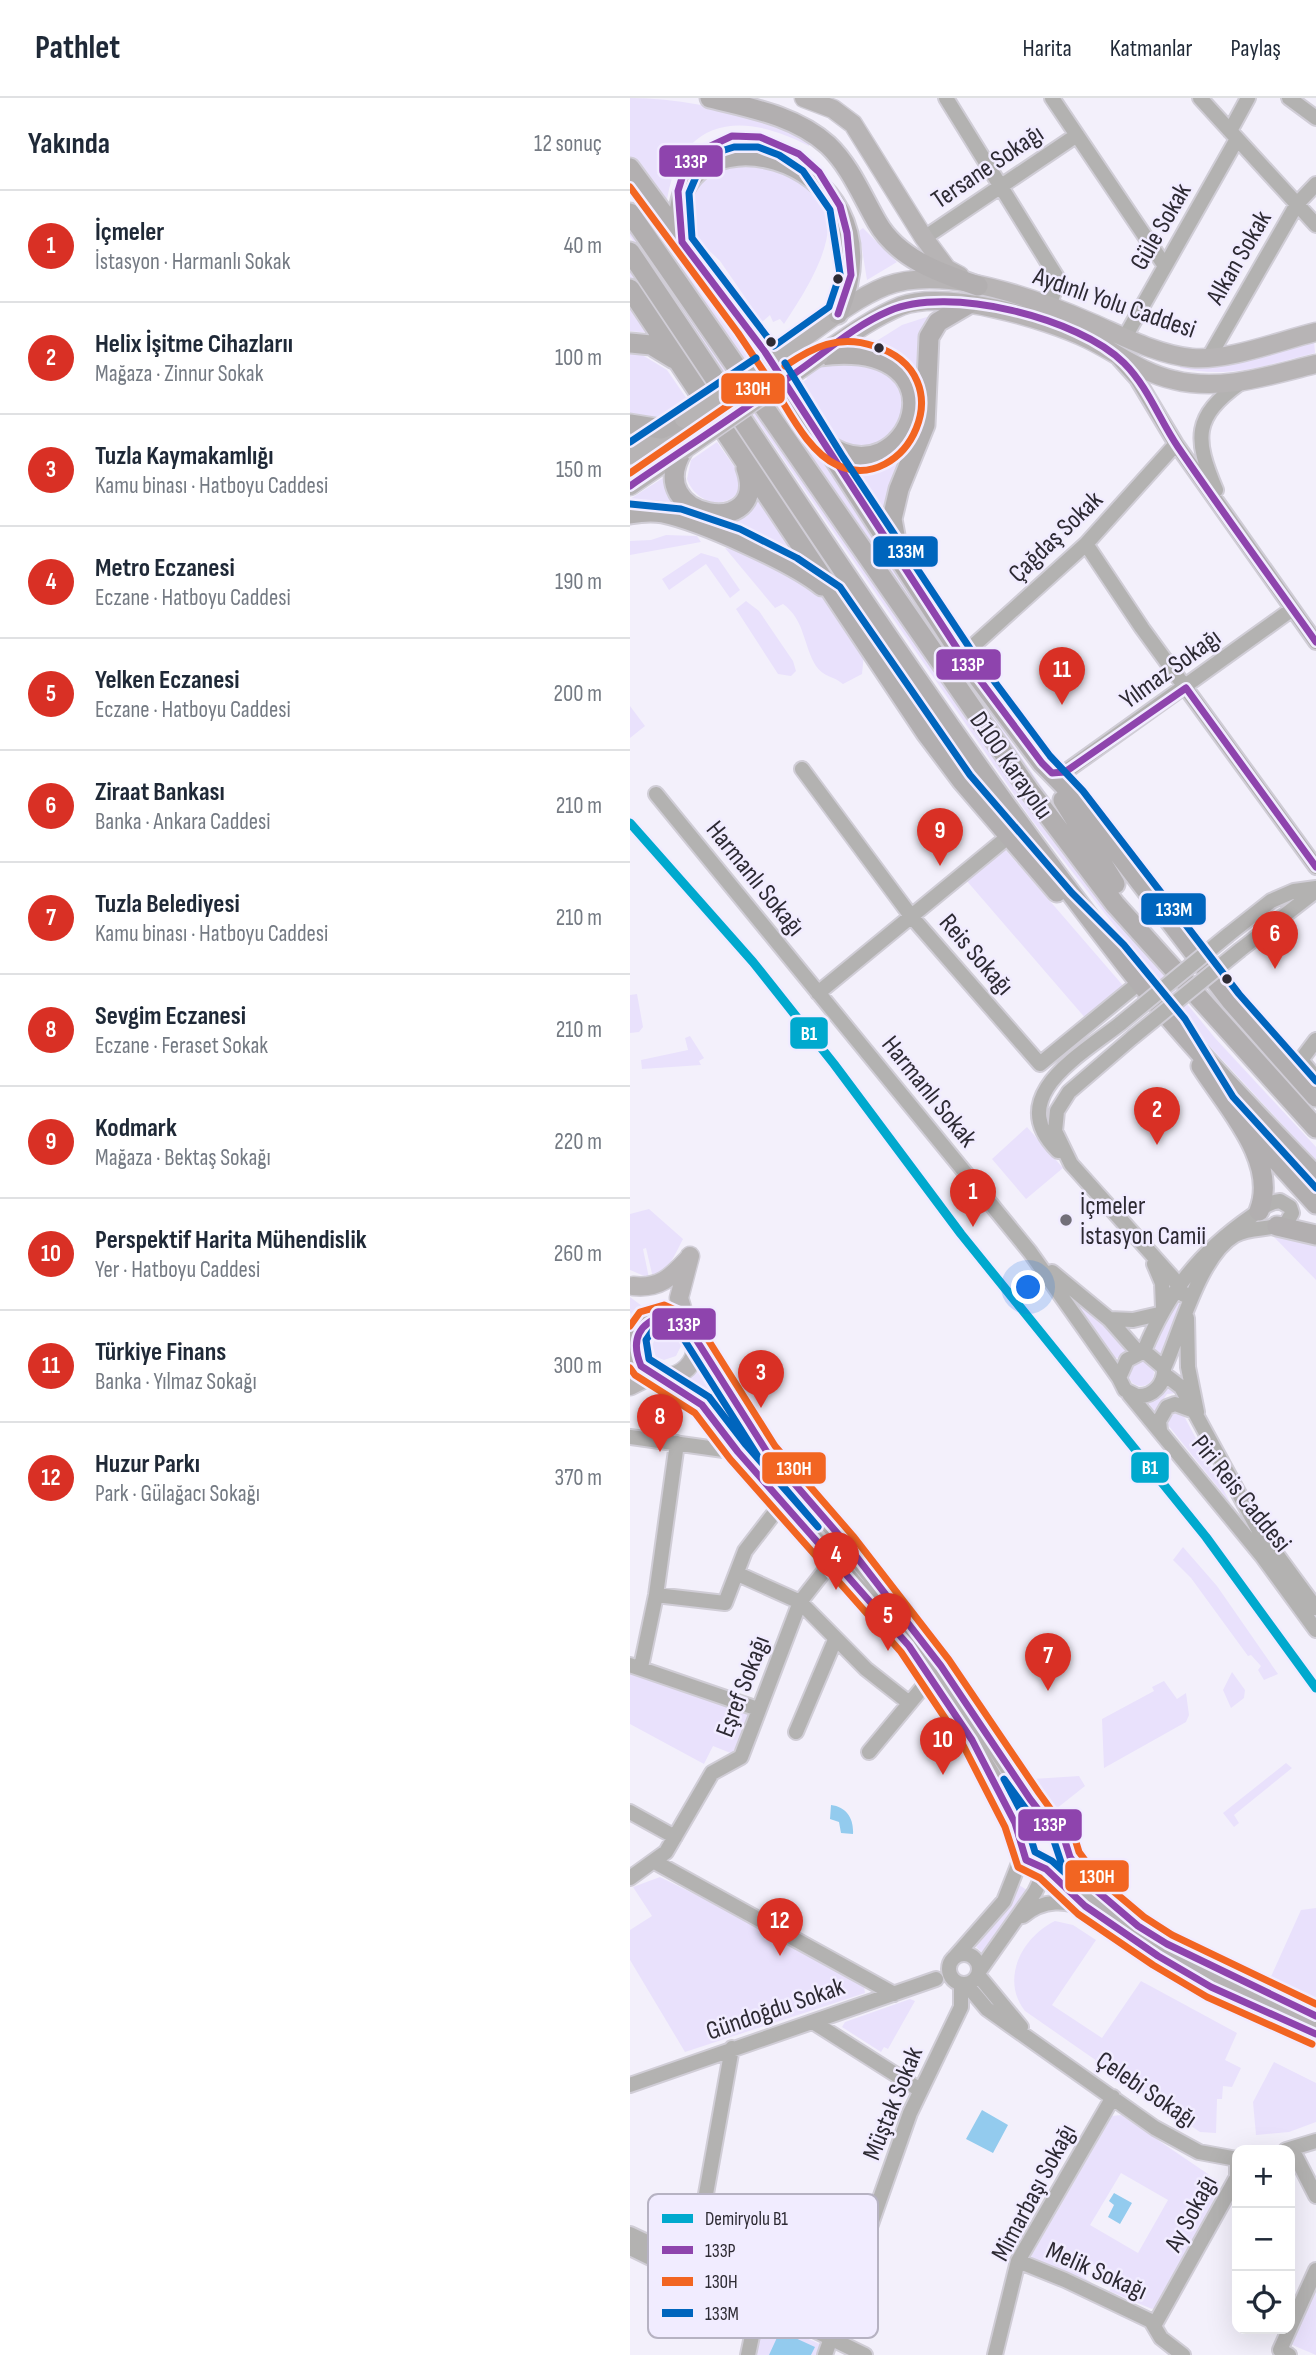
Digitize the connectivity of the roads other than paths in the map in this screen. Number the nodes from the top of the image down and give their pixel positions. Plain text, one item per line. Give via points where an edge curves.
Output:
1 (710, 98) edge
2 (804, 98) edge
3 (946, 98) edge
4 (1052, 98) edge
5 (1200, 98) edge
6 (1248, 98) edge
7 (1289, 98) edge
8 (837, 104) edge
9 (1316, 118) edge
10 (1077, 135) junction
11 (1234, 135) junction
12 (630, 168) edge
13 (1316, 184) edge
14 (1001, 187) junction
15 (1297, 204) junction
16 (630, 213) edge
17 (1316, 225) edge
18 (924, 238) junction
19 (682, 242) junction
20 (630, 251) edge
21 (1165, 266) junction
22 (978, 286) junction
23 (630, 289) edge
24 (1049, 304) junction
25 (967, 305) junction
26 (838, 314) junction
27 (1316, 332) edge
28 (1125, 337) junction
29 (630, 343) edge
30 (1112, 352) junction
31 (819, 356) junction
32 (1208, 359) junction
33 (677, 361) junction
34 (1316, 364) edge
35 (1241, 383) junction
36 (684, 419) junction
37 (630, 424) edge
38 (818, 438) junction
39 (1176, 444) junction
40 (682, 450) junction
41 (630, 455) edge
42 (740, 457) junction
43 (630, 486) edge
44 (1224, 511) junction
45 (630, 514) edge
46 (1086, 544) junction
47 (900, 560) junction
48 (833, 595) junction
49 (1291, 610) junction
50 (1316, 642) edge
51 (961, 656) junction
52 (1186, 688) junction
53 (1042, 763) junction
54 (802, 769) dead end
55 (656, 794) dead end
56 (1009, 836) junction
57 (1316, 870) edge
58 (1316, 889) edge
59 (1294, 891) junction
60 (911, 916) junction
61 (1116, 953) junction
62 (1183, 979) junction
63 (1140, 982) junction
64 (818, 993) junction
65 (1177, 1026) junction
66 (1316, 1040) edge
67 (1316, 1077) edge
68 (1316, 1097) edge
69 (1225, 1103) junction
70 (1316, 1128) edge
71 (1071, 1164) junction
72 (1316, 1176) edge
73 (1316, 1204) edge
74 (1259, 1210) junction
75 (1277, 1226) junction
76 (1316, 1235) edge
77 (1030, 1252) junction
78 (1148, 1254) junction
79 (1197, 1262) junction
80 (631, 1284) edge
81 (1180, 1287) junction
82 (1161, 1311) junction
83 (1188, 1312) junction
84 (1109, 1320) junction
85 (684, 1324) junction
86 (632, 1347) edge
87 (1141, 1351) junction
88 (1164, 1371) junction
89 (657, 1375) junction
90 (1122, 1384) junction
91 (630, 1385) edge
92 (1196, 1412) junction
93 (1160, 1430) junction
94 (630, 1437) edge
95 (677, 1443) junction
96 (738, 1452) junction
97 (782, 1503) junction
98 (833, 1560) junction
99 (738, 1574) junction
100 (656, 1595) junction
101 (800, 1602) junction
102 (1316, 1608) edge
103 (1316, 1630) edge
104 (835, 1640) junction
105 (635, 1666) edge
106 (932, 1676) junction
107 (908, 1702) junction
108 (758, 1709) junction
109 (796, 1732) dead end
110 (869, 1752) dead end
111 (630, 1812) edge
112 (1050, 1825) junction
113 (675, 1837) junction
114 (1066, 1847) junction
115 (1022, 1848) junction
116 (655, 1862) junction
117 (1046, 1869) junction
118 (630, 1878) edge
119 (1098, 1916) junction
120 (1013, 1927) junction
121 (953, 1960) junction
122 (936, 1979) junction
123 (968, 1979) junction
124 (894, 1994) junction
125 (1316, 2016) edge
126 (813, 2022) junction
127 (1316, 2034) edge
128 (732, 2048) junction
129 (630, 2085) edge
130 (920, 2090) junction
131 (1112, 2097) junction
132 (1316, 2141) edge
133 (1295, 2148) edge
134 (1232, 2158) edge
135 (1295, 2162) edge
136 (1232, 2186) edge
137 (706, 2194) edge
138 (1316, 2196) edge
139 (878, 2209) edge
140 (630, 2234) edge
141 (648, 2245) edge
142 (630, 2248) edge
143 (648, 2255) edge
144 (1018, 2261) junction
145 (1316, 2270) edge
146 (1156, 2324) junction
147 (753, 2338) edge
148 (832, 2339) joint
149 (748, 2355) edge
150 (825, 2355) edge
151 (865, 2355) edge
152 (995, 2355) edge
153 (1183, 2355) edge
154 (1289, 2355) edge

1 - 22 highway via 769,113 808,130 840,158 877,224 894,243 913,259
2 - 8 main road
3 - 14 street
4 - 10 street
5 - 11 street
6 - 11 street, Güle Sokak
7 - 9 street
8 - 18 main road
10 - 14 street, Tersane Sokağı
10 - 21 street
11 - 15 street
11 - 21 street, Güle Sokak
12 - 19 highway
13 - 15 street, Alkan Sokak
14 - 18 street, Tersane Sokağı
14 - 24 street via 1058,279
15 - 17 street
15 - 32 street, Alkan Sokak
16 - 62 highway, D100 Karayolu via 1029,790 1115,904
18 - 22 main road via 947,269
19 - 26 highway via 677,201 692,158 710,144 732,136 760,137 784,145 811,163 840,206 851,275
19 - 38 highway via 753,335
20 - 61 highway, D100 Karayolu via 874,614
21 - 28 street, Güle Sokak
22 - 24 main road, Aydınlı Yolu Caddesi
22 - 26 main road via 933,279 910,281 887,286
23 - 33 highway
24 - 28 main road, Aydınlı Yolu Caddesi
25 - 30 main road via 1044,321
25 - 31 main road via 937,301 904,305
25 - 47 highway via 938,322 929,337 925,425 892,519
26 - 36 main road, bridge
27 - 32 main road, Aydınlı Yolu Caddesi
28 - 32 main road, Aydınlı Yolu Caddesi via 1168,353
29 - 33 highway via 651,345
30 - 35 main road via 1145,371 1176,381
30 - 39 street via 1137,379
31 - 38 highway via 844,353 884,359 909,383 912,397 901,438 875,455 841,455
31 - 40 main road, bridge
33 - 42 highway
34 - 35 main road
35 - 44 street via 1208,411 1202,431 1205,465
36 - 37 highway via 661,429
36 - 41 main road
38 - 47 highway
39 - 44 street
39 - 46 street, Çağdaş Sokak
40 - 42 highway via 674,463 675,483 685,500 707,514 730,513 746,499 748,476
40 - 43 main road
42 - 48 highway
44 - 49 street
45 - 48 highway via 663,513 712,531 804,573
46 - 51 street, Çağdaş Sokak
46 - 52 street
47 - 51 highway
48 - 56 highway via 942,755
49 - 50 street
49 - 52 street, Yılmaz Sokağı
51 - 53 highway
52 - 53 street, Yılmaz Sokağı via 1065,772 1052,774
52 - 57 street
53 - 62 highway via 1109,876
53 - 68 highway via 1075,797 1231,1001
54 - 60 street, Reis Sokağı
55 - 64 street, Harmanlı Sokağı
56 - 60 street
56 - 61 highway
57 - 59 street
58 - 59 street
58 - 71 street, bridge via 1133,1037 1061,1102 1055,1131
59 - 71 street, bridge via 1271,901 1228,935 1069,1065 1041,1095 1042,1132
60 - 63 street, Reis Sokağı via 1040,1064
60 - 64 street
61 - 63 highway, D100 Karayolu
62 - 70 highway, D100 Karayolu
63 - 65 highway, D100 Karayolu
64 - 77 street, Harmanlı Sokak
65 - 69 highway
65 - 72 highway, D100 Karayolu
66 - 67 street via 1301,1060
69 - 73 highway
69 - 74 highway via 1261,1166 1265,1192
71 - 78 street
74 - 75 street via 1274,1201 1290,1207 1290,1219
74 - 79 street via 1219,1238
75 - 76 highway
75 - 83 street via 1243,1232 1224,1244
77 - 84 street, Harmanlı Sokak
77 - 90 street, Harmanlı Sokak
78 - 79 street via 1176,1267
78 - 81 street
78 - 82 street via 1161,1275
79 - 81 street
80 - 85 main road
80 - 85 main road via 650,1287 665,1282 690,1256 679,1298
81 - 82 street
81 - 83 street
82 - 84 street via 1133,1320
82 - 87 street
83 - 88 street
83 - 92 street via 1188,1367
84 - 87 street, Harmanlı Sokak
85 - 86 main road via 655,1317 646,1321
85 - 89 main road via 695,1350 687,1368
85 - 112 main road via 779,1467 845,1542 941,1666
86 - 89 main road via 641,1366
87 - 88 street
87 - 90 street via 1122,1365
88 - 90 street via 1150,1394 1137,1396
88 - 92 street via 1181,1387
89 - 91 main road
89 - 96 main road via 702,1405
90 - 93 street, Piri Reis Caddesi
92 - 93 street via 1175,1404 1167,1407 1159,1421
92 - 102 street, Piri Reis Caddesi via 1258,1529
93 - 103 street, Piri Reis Caddesi
94 - 95 street
95 - 96 street
95 - 100 street
96 - 97 main road
97 - 98 main road
97 - 99 street via 745,1551
98 - 101 street, Eşref Sokağı
98 - 106 main road
99 - 100 street via 725,1603
99 - 101 street
100 - 105 street
101 - 104 street
101 - 108 street, Eşref Sokağı
104 - 107 street
104 - 109 street
105 - 108 street
106 - 107 street
106 - 115 main road via 977,1749
107 - 110 street
108 - 113 street, Eşref Sokağı via 741,1757 712,1773
111 - 113 street
112 - 114 main road via 1063,1835
112 - 115 main road via 1035,1826
113 - 116 street, Eşref Sokağı
114 - 117 main road via 1058,1864
114 - 125 main road via 1091,1886 1138,1926 1209,1968
115 - 117 main road via 1032,1865
115 - 121 street via 1004,1901
116 - 118 street, Eşref Sokağı
116 - 124 street
117 - 119 main road
117 - 120 street
119 - 120 street via 1079,1906 1054,1902 1026,1912
119 - 127 main road via 1211,1987
120 - 123 street
121 - 122 street
121 - 123 street via 949,1972
121 - 123 street via 969,1955 977,1960
122 - 123 street
122 - 124 street, Gündoğdu Sokak
123 - 130 street, Müştak Sokak via 961,2007
123 - 131 street, Çelebi Sokağı via 1036,2043
124 - 126 street, Gündoğdu Sokak
126 - 128 street, Gündoğdu Sokak
126 - 130 street
128 - 129 street, Gündoğdu Sokak
128 - 137 street
130 - 139 street, Müştak Sokak
131 - 134 street, Çelebi Sokağı via 1199,2152
131 - 144 street, Mimarbaşı Sokağı
132 - 133 street
135 - 138 street
136 - 146 street, Ay Sokağı
140 - 141 street
142 - 143 street
144 - 146 street, Melik Sokağı
144 - 152 street, Mimarbaşı Sokağı
145 - 154 street via 1280,2350
146 - 153 street, Melik Sokağı via 1161,2338
147 - 149 street
148 - 150 street, Müştak Sokak
148 - 151 street

